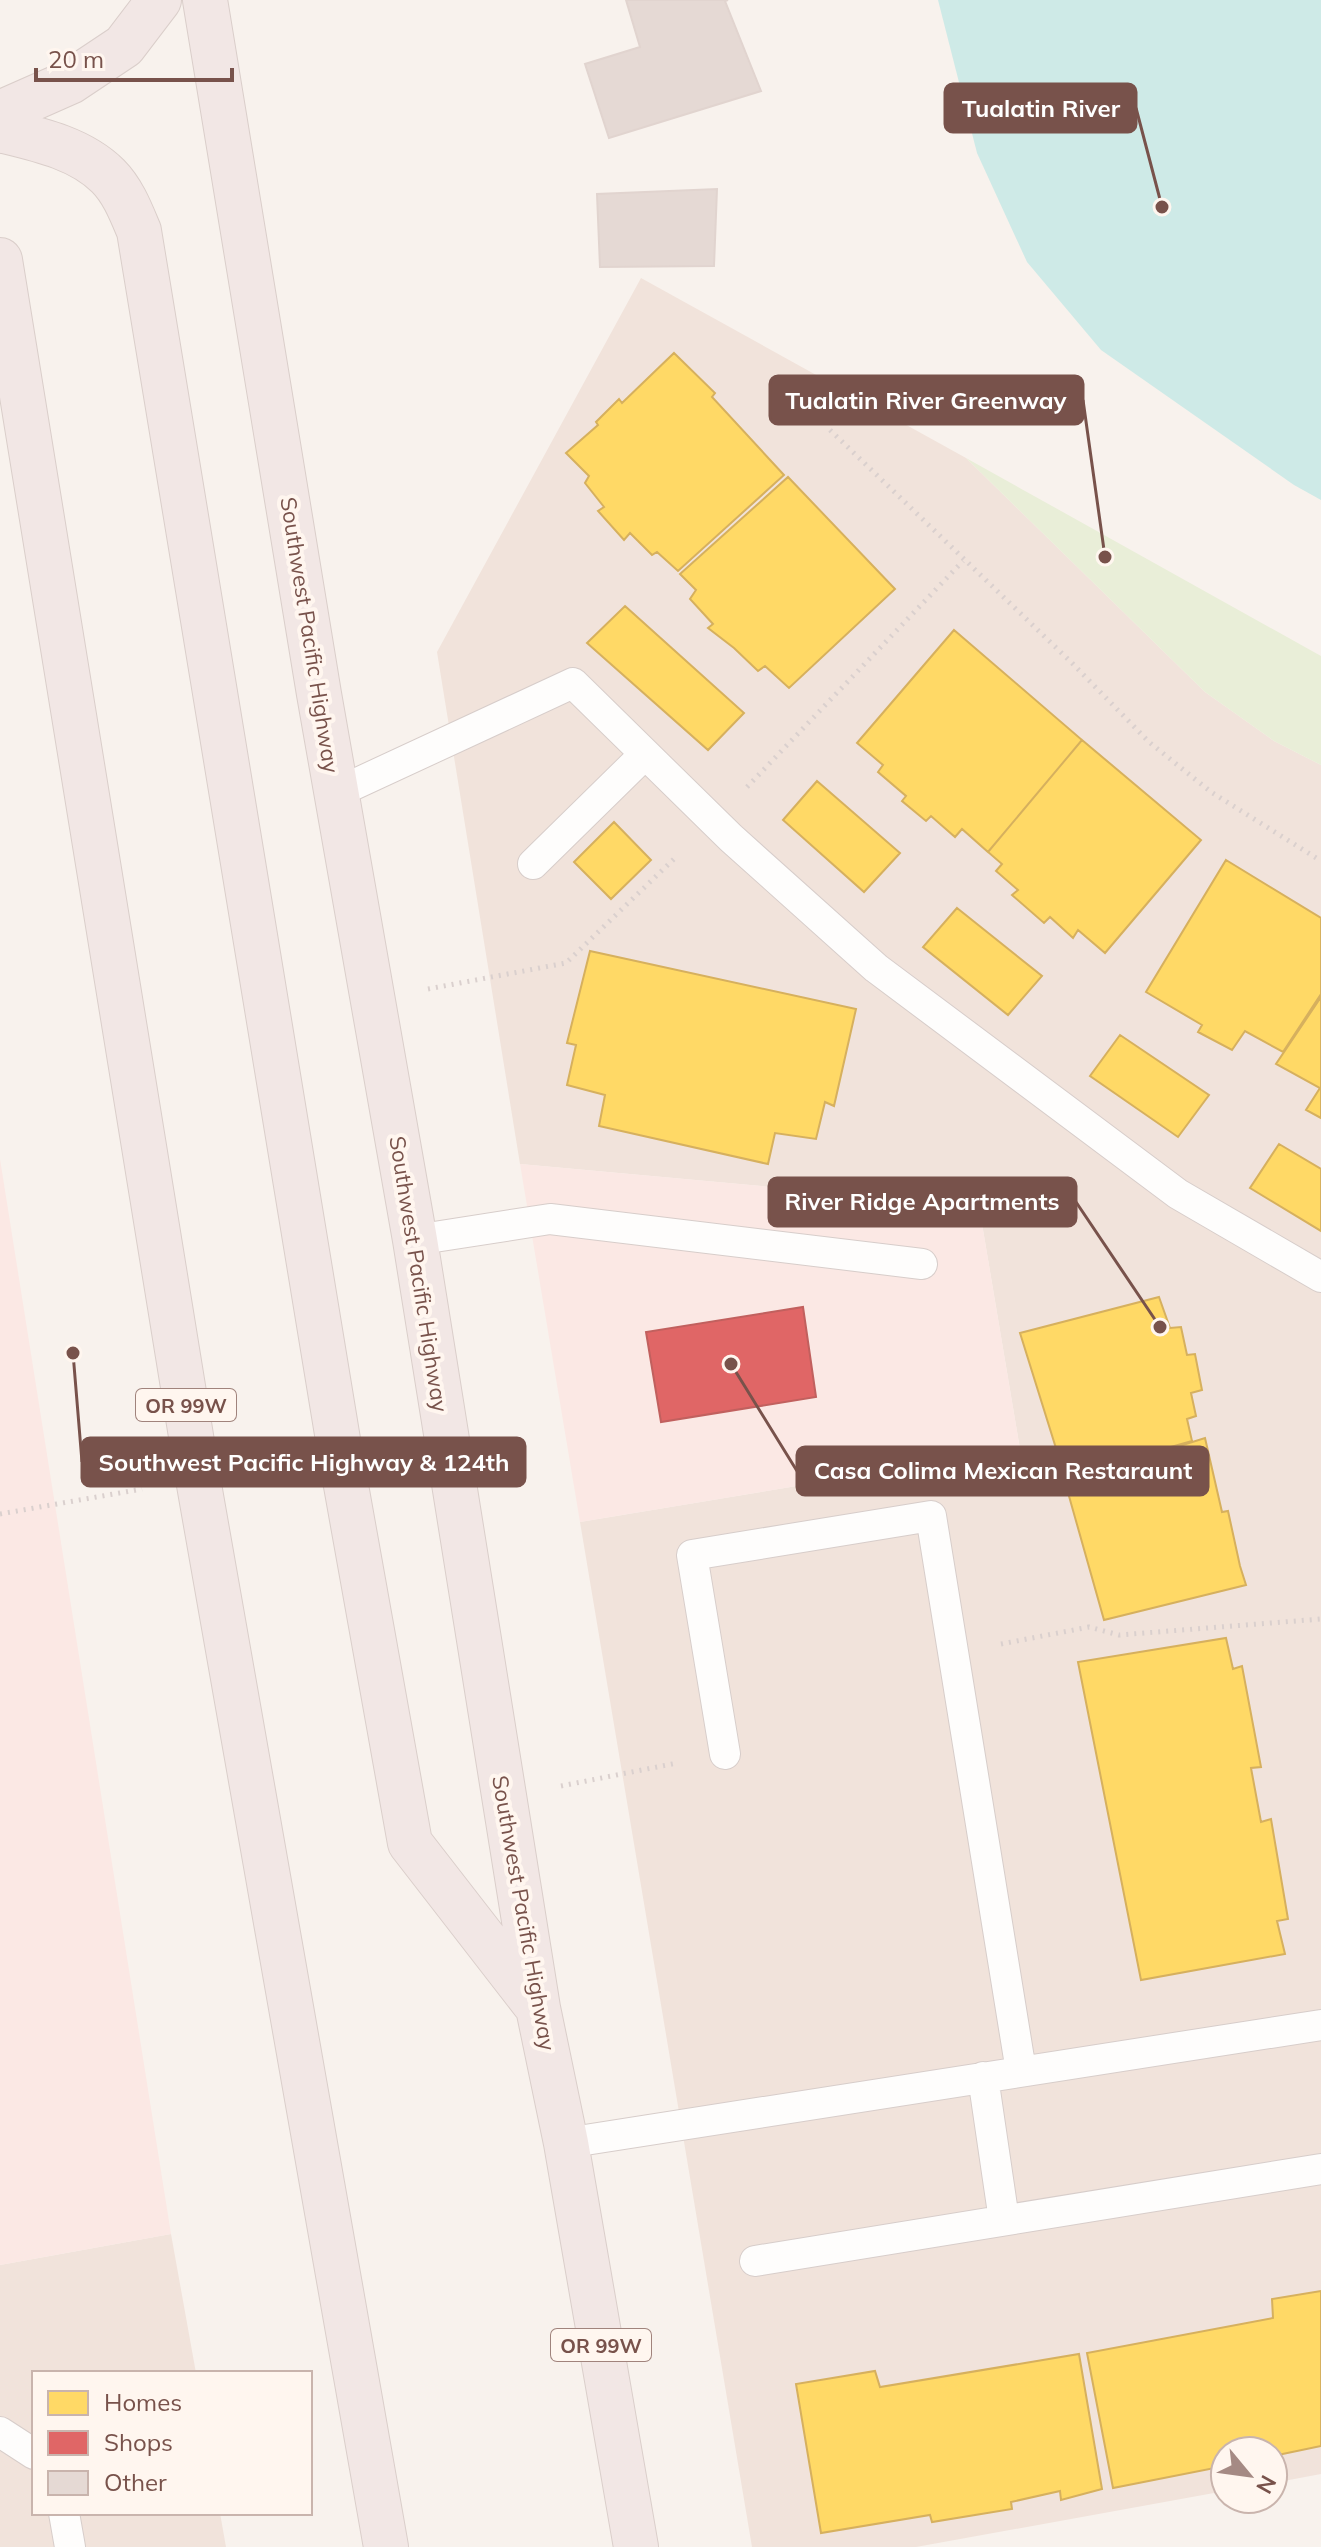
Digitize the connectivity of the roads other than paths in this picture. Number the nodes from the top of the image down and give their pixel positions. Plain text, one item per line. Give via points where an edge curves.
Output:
1 (159, 0) edge
2 (205, 0) edge
3 (0, 113) edge
4 (0, 130) edge
5 (0, 260) edge
6 (12, 401) edge
7 (644, 755) junction
8 (336, 793) junction
9 (533, 864) dead end
10 (415, 1240) junction
11 (922, 1264) dead end
12 (1321, 1277) edge
13 (725, 1754) road end
14 (538, 2008) junction
15 (1321, 2025) edge
16 (1021, 2071) junction
17 (983, 2077) junction
18 (566, 2143) junction
19 (1321, 2169) edge
20 (1004, 2220) junction
21 (755, 2261) dead end
22 (0, 2432) edge
23 (32, 2453) edge
24 (64, 2515) edge
25 (70, 2547) edge
26 (386, 2547) edge
27 (636, 2547) edge

1 - 3 highway via 124,46 70,82
2 - 8 highway, Southwest Pacific Highway / OR 99W
4 - 14 highway via 76,154 108,176 139,231 340,1452 410,1843
5 - 6 highway, OR 99W
6 - 26 highway, OR 99W
7 - 8 lane via 573,683
7 - 9 lane
7 - 12 lane via 876,968 1178,1194
8 - 10 highway, Southwest Pacific Highway / OR 99W
10 - 11 lane via 550,1219
10 - 14 highway, Southwest Pacific Highway / OR 99W
13 - 16 lane via 692,1555 931,1516
14 - 18 highway, Southwest Pacific Highway / OR 99W
15 - 16 lane
16 - 17 lane
17 - 18 lane
17 - 20 lane
18 - 27 highway, Southwest Pacific Highway / OR 99W
19 - 20 lane
20 - 21 lane
22 - 23 lane
24 - 25 lane

